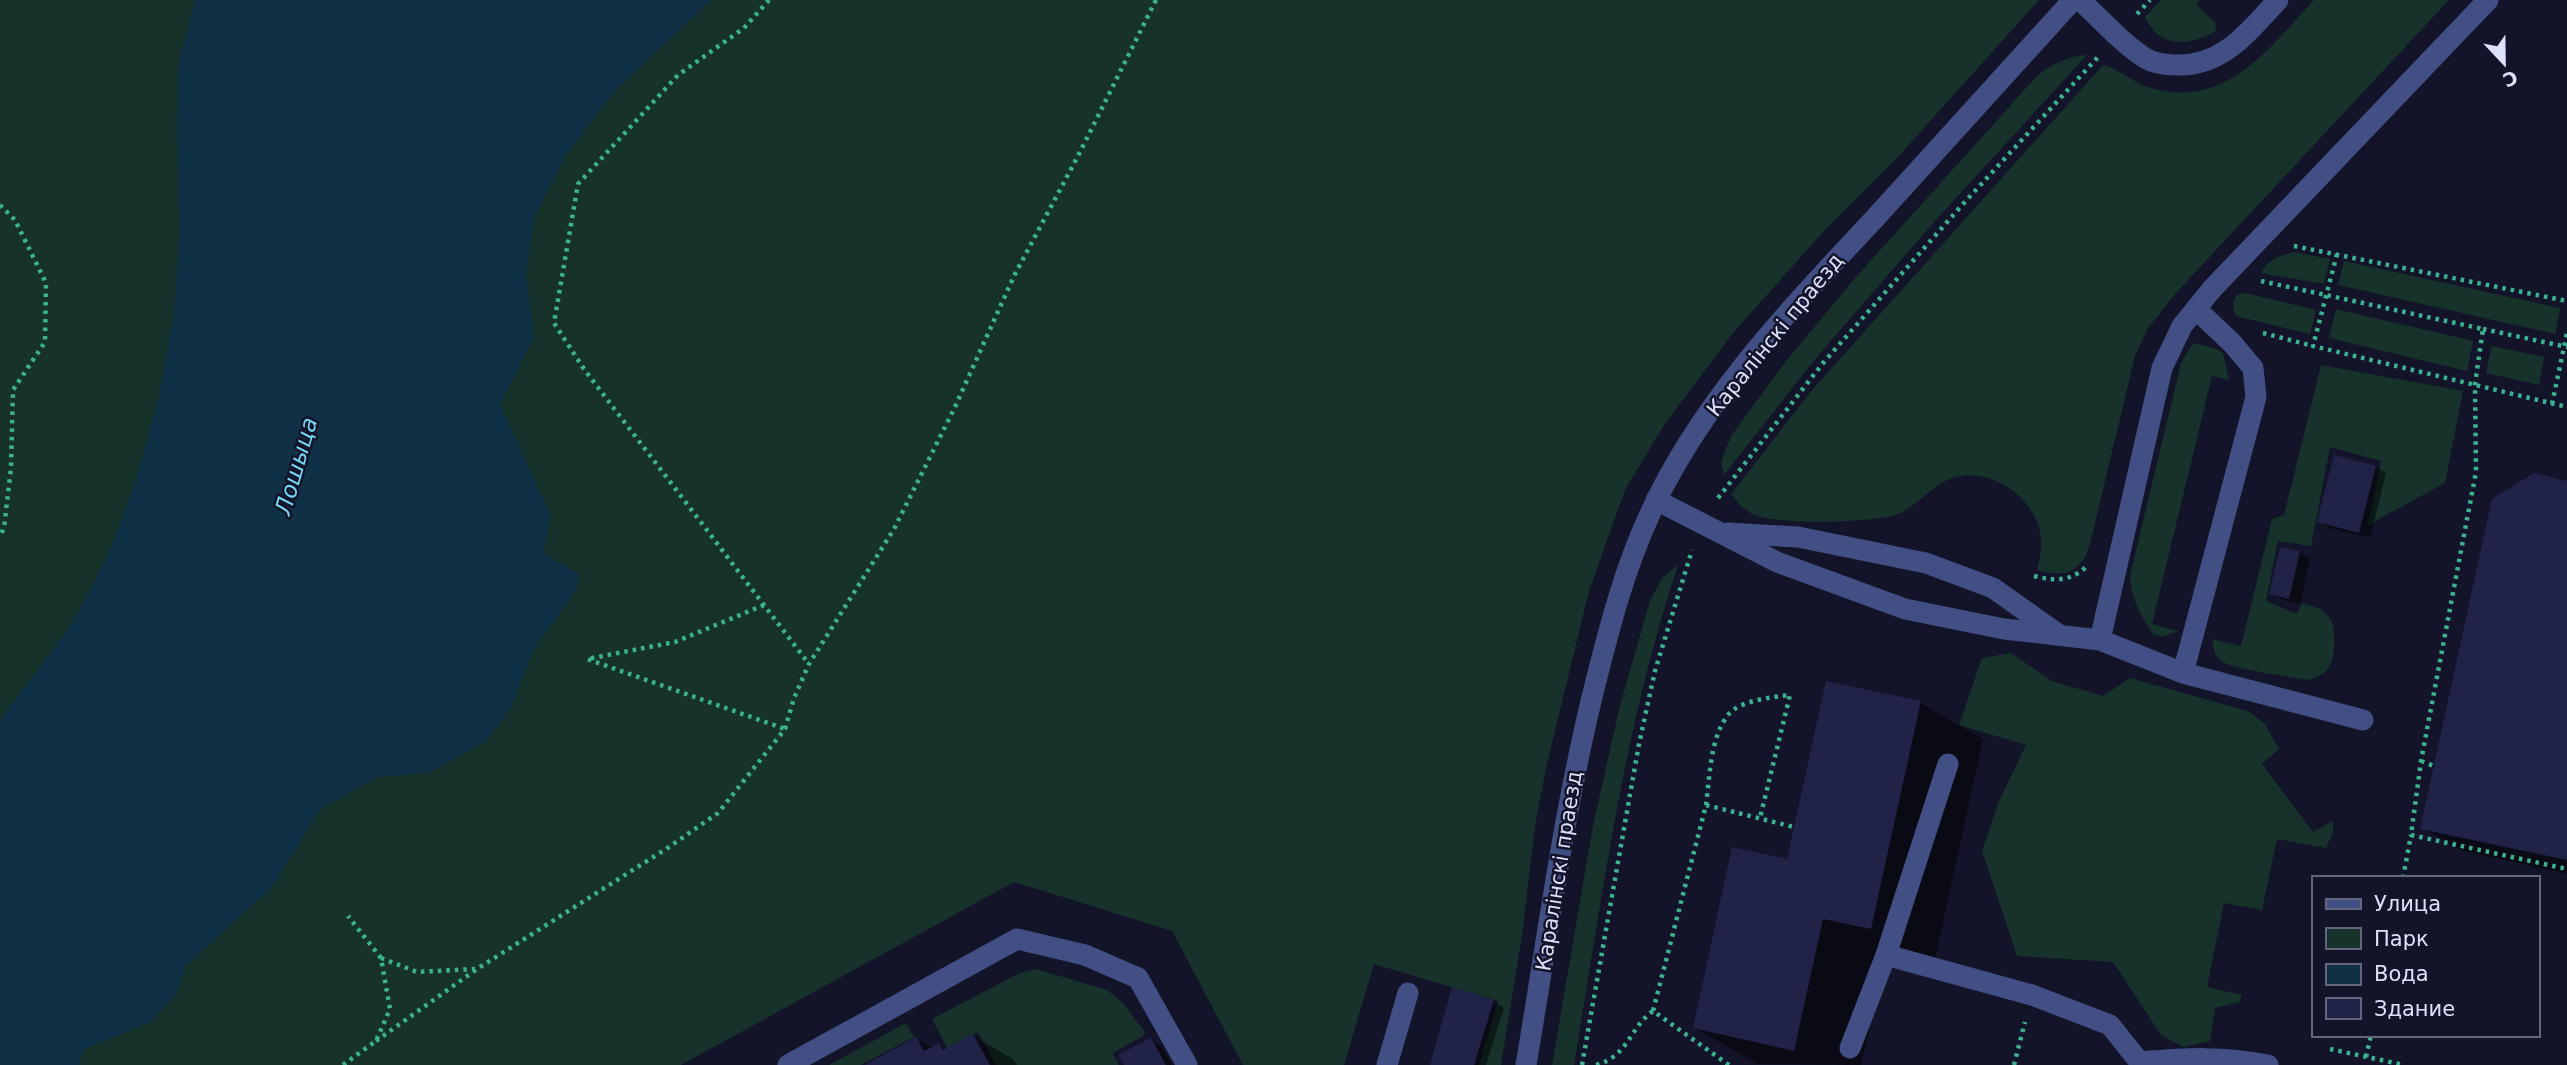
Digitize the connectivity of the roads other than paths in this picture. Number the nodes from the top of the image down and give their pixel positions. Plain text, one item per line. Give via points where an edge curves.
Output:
1 (2073, 0) edge
2 (2080, 0) edge
3 (2278, 0) edge
4 (2488, 0) edge
5 (2196, 309) junction
6 (1656, 500) junction
7 (1710, 528) junction
8 (2059, 635) junction
9 (2100, 640) junction
10 (2183, 673) junction
11 (2363, 720) dead end
12 (1948, 764) dead end
13 (1886, 955) junction
14 (1408, 993) dead end
15 (1850, 1048) dead end
16 (2141, 1063) edge
17 (788, 1065) edge
18 (1187, 1065) edge
19 (1387, 1065) edge
20 (1526, 1065) edge
21 (2268, 1065) edge

1 - 6 street, Каралінскі праезд via 1772,332 1708,416
2 - 3 street via 2150,61 2174,65 2196,64 2227,51
4 - 5 street
5 - 9 street via 2178,333 2162,368
5 - 10 street via 2253,368 2256,397
6 - 7 street
6 - 20 street, Каралінскі праезд via 1619,596 1581,741
7 - 8 street via 1777,562 1905,609
7 - 8 street via 1798,537 1926,562 1993,588
8 - 9 street
9 - 10 street
10 - 11 street
12 - 13 street
13 - 15 street
13 - 16 street via 2032,995 2110,1025
14 - 19 street
16 - 21 street via 2195,1057
17 - 18 street via 1017,939 1085,956 1138,978

